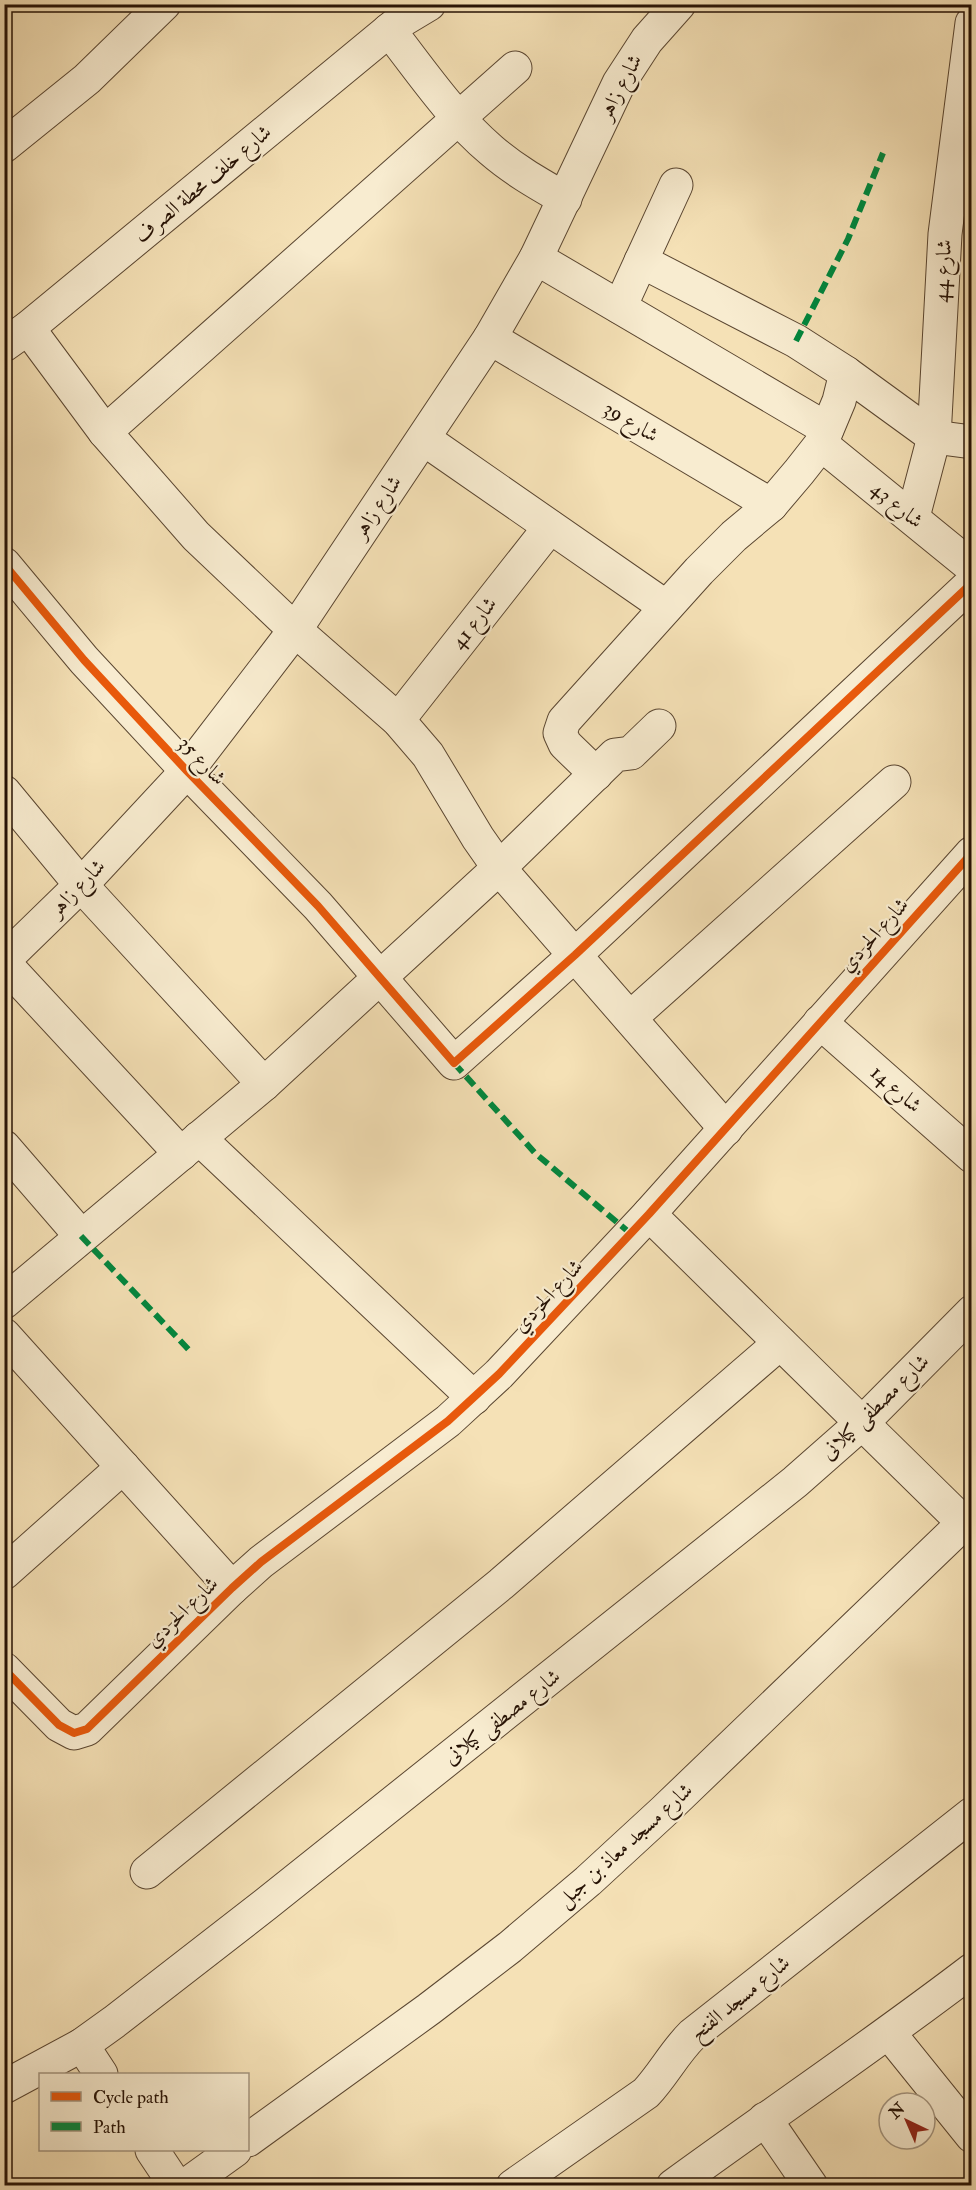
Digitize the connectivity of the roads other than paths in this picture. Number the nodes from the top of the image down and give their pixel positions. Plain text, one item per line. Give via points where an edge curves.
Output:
1 (164, 4) edge
2 (429, 4) edge
3 (679, 4) edge
4 (399, 19) edge
5 (972, 23) edge
6 (515, 68) dead end
7 (459, 118) junction
8 (4, 146) edge
9 (676, 185) dead end
10 (565, 199) junction
11 (536, 258) junction
12 (641, 261) junction
13 (620, 307) junction
14 (16, 336) edge
15 (490, 339) junction
16 (846, 373) junction
17 (105, 432) junction
18 (824, 436) junction
19 (934, 437) junction
20 (424, 439) junction
21 (972, 442) edge
22 (771, 505) junction
23 (913, 517) junction
24 (550, 527) junction
25 (4, 564) edge
26 (972, 567) edge
27 (972, 583) edge
28 (666, 607) junction
29 (295, 630) junction
30 (398, 720) junction
31 (658, 726) dead end
32 (186, 771) junction
33 (596, 774) junction
34 (894, 782) dead end
35 (4, 792) edge
36 (972, 853) edge
37 (499, 868) junction
38 (81, 885) junction
39 (575, 955) junction
40 (4, 962) edge
41 (380, 978) junction
42 (630, 1018) junction
43 (820, 1022) junction
44 (264, 1084) junction
45 (726, 1128) junction
46 (190, 1146) junction
47 (4, 1147) edge
48 (972, 1156) edge
49 (649, 1215) junction
50 (81, 1236) junction
51 (4, 1302) edge
52 (972, 1312) edge
53 (4, 1335) edge
54 (780, 1343) junction
55 (474, 1398) junction
56 (862, 1423) junction
57 (123, 1467) junction
58 (969, 1523) edge
59 (4, 1573) edge
60 (232, 1588) junction
61 (4, 1669) edge
62 (972, 1814) edge
63 (147, 1872) dead end
64 (972, 1970) edge
65 (889, 2033) junction
66 (82, 2045) junction
67 (100, 2073) edge
68 (4, 2087) edge
69 (765, 2119) junction
70 (972, 2136) edge
71 (249, 2139) edge
72 (153, 2151) edge
73 (234, 2151) edge
74 (176, 2186) edge
75 (185, 2186) edge
76 (513, 2186) edge
77 (674, 2186) edge
78 (811, 2186) edge

1 - 8 street via 87,79
2 - 4 street, شارع خلف محطة الصرف
3 - 10 street, شارع زاهر via 646,40 619,83
4 - 7 street
4 - 14 street, شارع خلف محطة الصرف
5 - 19 street, شارع 44 via 945,234
6 - 7 street
7 - 10 street via 490,150
7 - 17 street
9 - 12 street
10 - 11 street, شارع زاهر
11 - 13 street, شارع 43
11 - 15 street, شارع زاهر
12 - 13 street
12 - 16 street via 796,341
13 - 18 street, شارع 43
14 - 17 street
15 - 20 street, شارع زاهر
15 - 22 street, شارع 39
16 - 18 street
16 - 19 street
17 - 29 street via 196,536
18 - 22 street
18 - 23 street, شارع 43
19 - 21 street
19 - 23 street, شارع 44
20 - 24 street
20 - 29 street, شارع زاهر
22 - 28 street via 734,536
23 - 26 street, شارع 43
24 - 28 street
24 - 30 street, شارع 41
25 - 32 street, شارع 35 via 84,660
27 - 39 street
28 - 33 street via 564,721 560,733 565,744
29 - 30 street
29 - 32 street, شارع زاهر
30 - 37 street via 428,755
31 - 33 street via 631,753 615,755
32 - 38 street, شارع زاهر
32 - 41 street, شارع 35 via 318,906
33 - 37 street
34 - 42 street
35 - 38 street
36 - 43 street, شارع الحردي
37 - 39 street
37 - 41 street
38 - 40 street, شارع زاهر
38 - 44 street
39 - 41 street, شارع 35 via 454,1063
39 - 42 street
40 - 46 street
41 - 44 street
42 - 45 street
43 - 45 street, شارع الحردي
43 - 48 street, شارع 14
44 - 46 street
45 - 49 street, شارع الحردي
46 - 50 street
46 - 55 street
47 - 50 street
49 - 54 street
49 - 55 street, شارع الحردي
50 - 51 street
52 - 56 street, شارع مصطفى كيلانى
53 - 57 street
54 - 56 street
54 - 63 street via 501,1584
55 - 60 street, شارع الحردي via 287,1541
56 - 58 street
56 - 66 street, شارع مصطفى كيلانى via 704,1556
57 - 59 street
57 - 60 street
58 - 71 street, شارع مسجد معاذ بن جبل via 588,1881 447,1995
60 - 61 street, شارع الحردي via 104,1714 87,1729 74,1734 59,1725
62 - 76 street, شارع مسجد الفتح via 692,2035 646,2093
64 - 65 street
65 - 69 street
65 - 70 street
66 - 67 street
66 - 68 street, شارع مصطفى كيلانى
69 - 77 street
69 - 78 street
72 - 74 street
73 - 75 street

